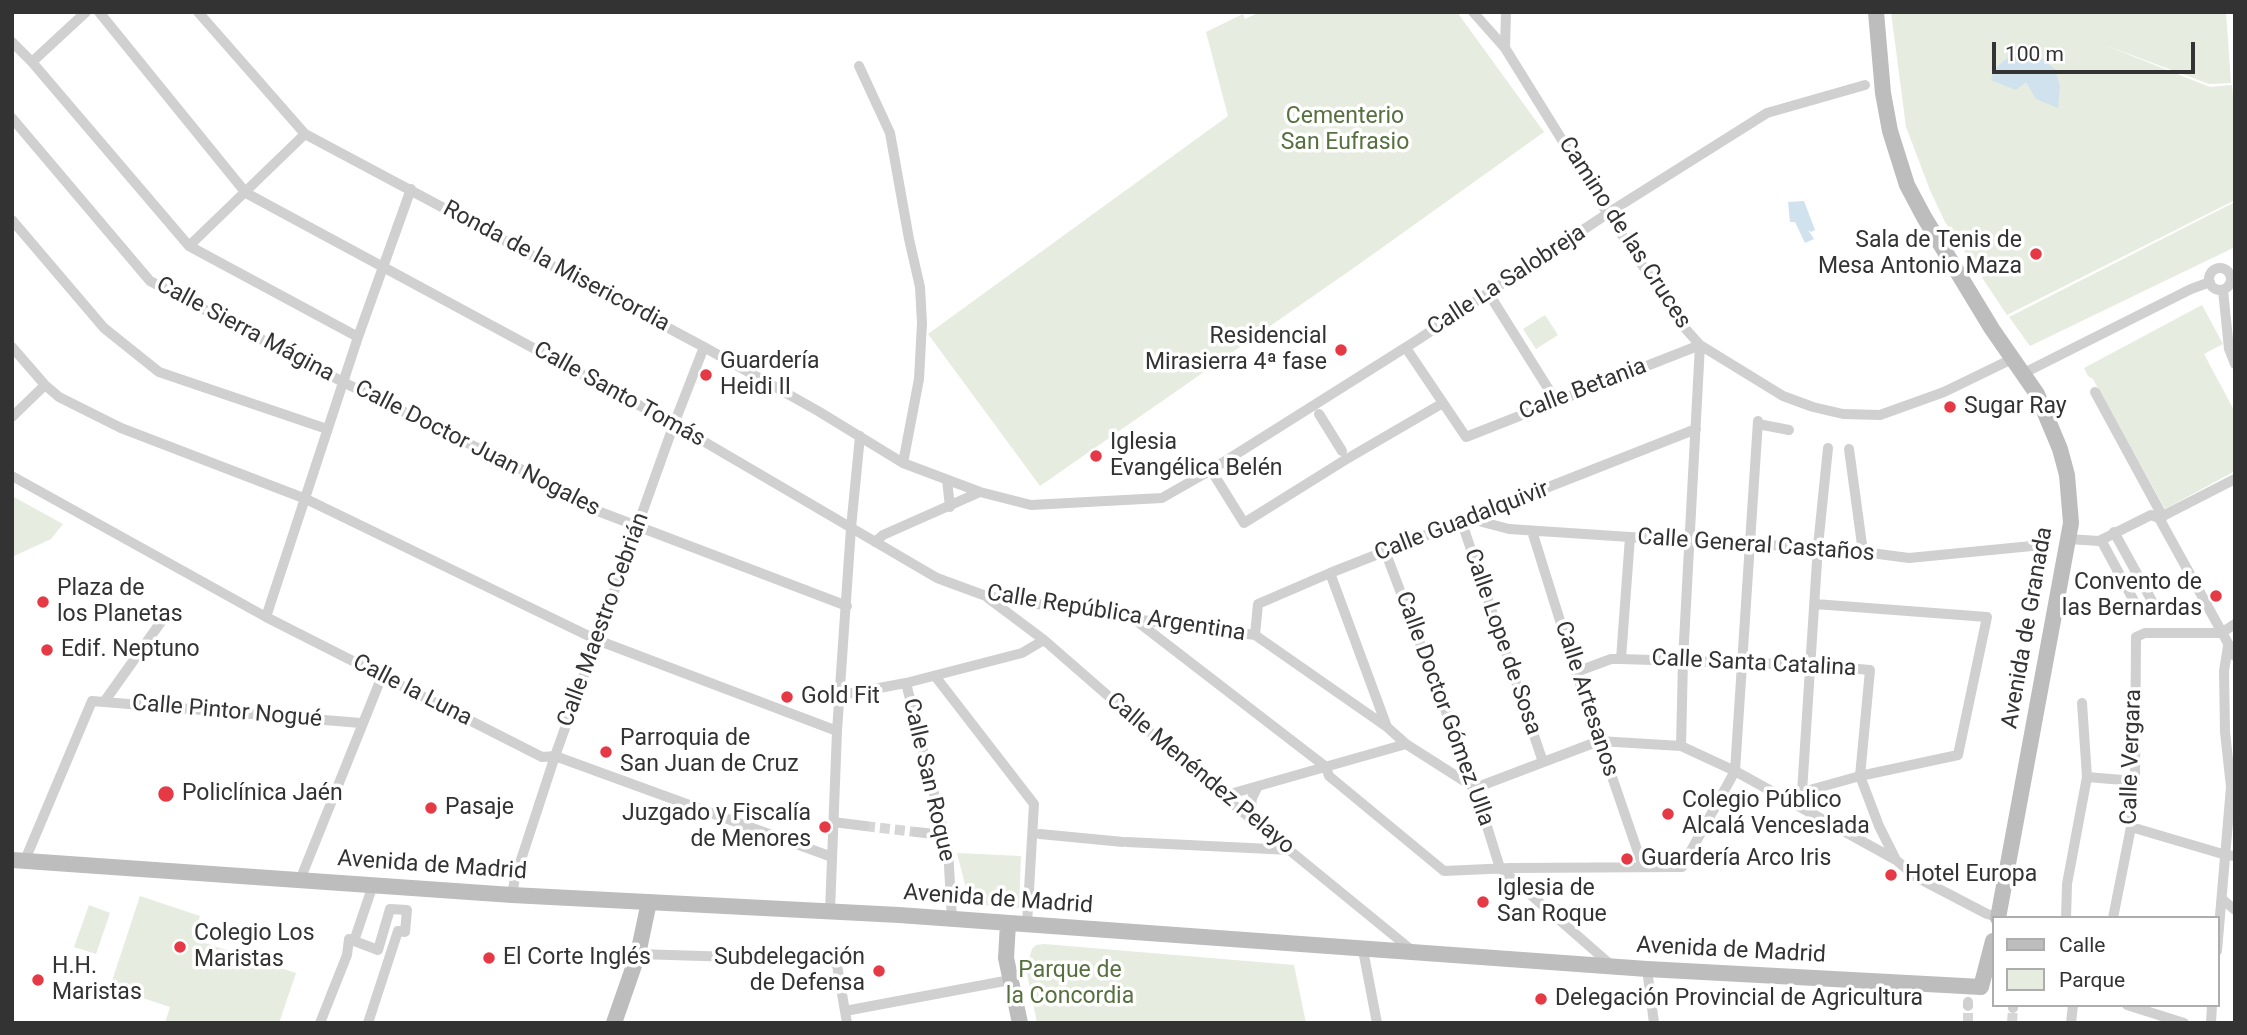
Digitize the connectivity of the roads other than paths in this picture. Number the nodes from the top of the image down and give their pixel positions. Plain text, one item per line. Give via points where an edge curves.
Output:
1 (86, 12) edge
2 (99, 12) edge
3 (198, 12) edge
4 (1473, 12) edge
5 (1506, 12) edge
6 (1876, 12) edge
7 (12, 42) edge
8 (1506, 48) junction
9 (32, 62) junction
10 (859, 66) dead end
11 (1865, 85) dead end
12 (12, 118) edge
13 (305, 134) junction
14 (411, 189) junction
15 (246, 193) junction
16 (1608, 214) junction
17 (12, 220) edge
18 (189, 246) junction
19 (383, 268) junction
20 (2232, 271) edge
21 (2210, 282) junction
22 (2223, 290) junction
23 (1489, 294) junction
24 (358, 337) junction
25 (1700, 345) junction
26 (12, 347) edge
27 (704, 347) junction
28 (1406, 348) junction
29 (2014, 358) junction
30 (2235, 364) edge
31 (2024, 373) junction
32 (343, 382) junction
33 (45, 385) junction
34 (2095, 392) dead end
35 (1556, 401) junction
36 (1443, 403) junction
37 (1319, 414) dead end
38 (12, 417) edge
39 (674, 424) junction
40 (327, 429) junction
41 (1696, 429) junction
42 (1789, 430) dead end
43 (860, 436) junction
44 (1828, 448) dead end
45 (1849, 449) dead end
46 (1342, 451) dead end
47 (903, 463) junction
48 (1211, 470) junction
49 (12, 476) edge
50 (2235, 479) edge
51 (947, 480) junction
52 (980, 492) junction
53 (306, 499) junction
54 (950, 507) junction
55 (2161, 518) junction
56 (1466, 521) junction
57 (638, 527) junction
58 (851, 528) junction
59 (1532, 531) junction
60 (2114, 532) junction
61 (1630, 537) junction
62 (2068, 539) junction
63 (1689, 540) junction
64 (2101, 540) junction
65 (875, 542) junction
66 (1750, 545) junction
67 (1818, 545) junction
68 (2042, 545) dead end
69 (1385, 551) junction
70 (1863, 552) junction
71 (1330, 573) junction
72 (986, 596) junction
73 (1815, 604) junction
74 (847, 606) junction
75 (266, 617) junction
76 (163, 619) dead end
77 (1134, 619) junction
78 (2235, 624) edge
79 (2221, 633) junction
80 (1255, 635) junction
81 (597, 640) junction
82 (1044, 640) junction
83 (2228, 646) junction
84 (2235, 656) edge
85 (1621, 659) junction
86 (1683, 660) junction
87 (1743, 664) junction
88 (1811, 665) junction
89 (1576, 672) junction
90 (382, 676) junction
91 (935, 676) junction
92 (906, 683) junction
93 (841, 695) junction
94 (98, 702) junction
95 (2082, 703) dead end
96 (361, 723) junction
97 (1387, 727) junction
98 (837, 732) junction
99 (1599, 741) junction
100 (1406, 744) junction
101 (1681, 746) junction
102 (555, 756) junction
103 (1543, 762) junction
104 (1326, 767) junction
105 (1735, 771) junction
106 (1860, 776) junction
107 (2087, 777) junction
108 (2136, 782) junction
109 (1257, 788) junction
110 (1475, 788) junction
111 (1802, 792) junction
112 (1223, 796) junction
113 (1781, 798) junction
114 (1802, 806) joint
115 (833, 822) junction
116 (1255, 823) junction
117 (865, 826) tunnel mouth
118 (2131, 827) junction
119 (916, 832) tunnel mouth
120 (1040, 834) dead end
121 (944, 835) junction
122 (1290, 850) junction
123 (2230, 856) edge
124 (832, 858) junction
125 (18, 860) edge
126 (1896, 860) junction
127 (1643, 867) junction
128 (1500, 868) junction
129 (300, 880) junction
130 (373, 885) junction
131 (512, 895) junction
132 (2222, 899) junction
133 (649, 902) junction
134 (2235, 909) edge
135 (830, 911) junction
136 (1994, 916) edge
137 (1998, 916) edge
138 (2066, 916) edge
139 (2113, 916) edge
140 (952, 919) junction
141 (1008, 923) junction
142 (1027, 924) junction
143 (2219, 930) edge
144 (354, 941) junction
145 (1992, 949) edge
146 (1363, 950) junction
147 (1414, 952) junction
148 (638, 954) junction
149 (1613, 967) junction
150 (1647, 969) junction
151 (1010, 980) junction
152 (1987, 987) edge
153 (2133, 1007) edge
154 (846, 1017) edge
155 (320, 1023) edge
156 (368, 1023) edge
157 (614, 1023) edge
158 (1020, 1023) edge
159 (1377, 1023) edge
160 (1654, 1023) edge
161 (2184, 1023) edge

1 - 9 street
2 - 15 street
3 - 13 street, Ronda de la Misericordia
4 - 8 street, Camino de las Cruces
5 - 8 street
6 - 29 street, Avenida de Granada via 1882,93 1907,185
7 - 9 street
8 - 16 street, Camino de las Cruces
9 - 18 street
10 - 47 street via 890,133 920,287 919,379
11 - 16 street, Calle La Salobreja via 1767,113
12 - 32 street, Calle Sierra Mágina via 150,281
13 - 14 street, Ronda de la Misericordia
13 - 15 street
14 - 19 street
14 - 27 street, Ronda de la Misericordia
15 - 18 street
15 - 19 street, Calle Santo Tomás
16 - 23 street, Calle La Salobreja
16 - 25 street, Camino de las Cruces
17 - 40 street via 104,328 159,372
18 - 24 street
19 - 24 street
19 - 39 street, Calle Santo Tomás
20 - 21 street via 2217,269
20 - 22 street via 2231,283
21 - 22 street
21 - 31 street
22 - 30 street via 2229,349
23 - 28 street, Calle La Salobreja
23 - 35 street
24 - 32 street
25 - 29 street, Camino de las Cruces via 1793,400 1843,414 1880,415 1944,392
25 - 35 street, Calle Betania
25 - 41 street
26 - 33 street
27 - 39 street, Calle Maestro Cebrián
27 - 43 street, Ronda de la Misericordia
28 - 36 street
28 - 48 street, Calle La Salobreja
29 - 31 street, Avenida de Granada
31 - 62 street, Avenida de Granada via 2040,401 2067,475
32 - 40 street
32 - 57 street, Calle Doctor Juan Nogales via 595,510
33 - 38 street
33 - 53 street via 59,397 121,428
34 - 55 street
35 - 36 street, Calle Betania via 1466,437
36 - 48 street via 1244,523
37 - 46 street
39 - 57 street, Calle Maestro Cebrián
39 - 58 street, Calle Santo Tomás
40 - 53 street
41 - 56 street, Calle Guadalquivir
41 - 63 street
42 - 66 street via 1758,422
43 - 47 street, Ronda de la Misericordia
43 - 58 street
44 - 67 street
45 - 70 street
47 - 51 street, Ronda de la Misericordia
48 - 52 street, Ronda de la Misericordia via 1162,498 1031,505
49 - 75 street, Calle la Luna
50 - 55 street
51 - 52 street, Ronda de la Misericordia
51 - 54 street
52 - 54 street
53 - 75 street
53 - 81 street
54 - 65 street
55 - 60 street via 2151,515
55 - 79 street
56 - 59 street, Calle General Castaños
56 - 69 street, Calle Guadalquivir
56 - 103 street, Calle Lope de Sosa
57 - 74 street, Calle Doctor Juan Nogales
57 - 81 street, Calle Maestro Cebrián
58 - 65 street, Calle República Argentina
58 - 74 street
59 - 61 street, Calle General Castaños
59 - 89 street, Calle Artesanos
60 - 64 street
60 - 64 street via 2152,601 2145,613
61 - 63 street, Calle General Castaños
61 - 85 street
62 - 64 street
62 - 137 street, Avenida de Granada
63 - 66 street, Calle General Castaños
63 - 86 street
65 - 72 street, Calle República Argentina via 937,578
66 - 67 street, Calle General Castaños
66 - 87 street
67 - 70 street, Calle General Castaños
67 - 73 street
68 - 70 street, Calle General Castaños via 1909,558
69 - 71 street, Calle Guadalquivir
69 - 110 street, Calle Doctor Gómez Ulla
71 - 80 street, Calle Guadalquivir via 1258,604
71 - 97 street
72 - 77 street, Calle República Argentina
72 - 82 street, Calle Menéndez Pelayo
73 - 88 street
73 - 106 street via 1987,617 1958,755
74 - 93 street
75 - 90 street, Calle la Luna
76 - 94 street
77 - 80 street, Calle República Argentina
77 - 104 street
78 - 79 street
79 - 83 street
79 - 108 street, Calle Vergara via 2145,633 2136,638
80 - 97 street, Calle República Argentina
81 - 98 street
81 - 102 street, Calle Maestro Cebrián
82 - 91 street via 1022,653
82 - 112 street, Calle Menéndez Pelayo
83 - 84 street
83 - 123 street via 2224,671
85 - 86 street, Calle Santa Catalina
85 - 89 street, Calle Santa Catalina
86 - 87 street, Calle Santa Catalina
86 - 101 street
87 - 88 street, Calle Santa Catalina
87 - 105 street
88 - 106 street, Calle Santa Catalina via 1870,670
88 - 111 street
89 - 99 street, Calle Artesanos
90 - 96 street
90 - 102 street, Calle la Luna via 542,757
91 - 92 street
91 - 142 street via 1034,804
92 - 93 street
92 - 121 street, Calle San Roque
93 - 98 street
94 - 96 street, Calle Pintor Nogué
94 - 125 street
95 - 107 street
96 - 129 street
97 - 100 street, Calle República Argentina
98 - 115 street
99 - 101 street
99 - 103 street
99 - 127 street, Calle Artesanos
100 - 104 street
100 - 110 street, Calle República Argentina
101 - 105 street
102 - 124 street, Calle la Luna
102 - 131 street, Calle Maestro Cebrián
103 - 110 street
104 - 109 street
104 - 128 street via 1329,776 1444,871
105 - 113 street
105 - 127 street via 1682,867
106 - 111 street
106 - 126 street
107 - 108 street
107 - 138 street via 2067,884
108 - 118 street, Calle Vergara
109 - 112 street
109 - 116 street via 1251,807
110 - 128 street, Calle Doctor Gómez Ulla
111 - 113 street
112 - 116 street, Calle Menéndez Pelayo
113 - 126 street
114 - 114 street via 1807,795 1853,784 1884,848
115 - 117 street
115 - 124 street
116 - 122 street, Calle Menéndez Pelayo
118 - 123 street
118 - 139 street, Calle Vergara
119 - 121 street
120 - 122 street
121 - 140 street, Calle San Roque
122 - 147 street, Calle Menéndez Pelayo
123 - 132 street
124 - 135 street
125 - 129 street, Avenida de Madrid
126 - 136 street via 1916,877
127 - 128 street
128 - 149 street
129 - 130 street, Avenida de Madrid
130 - 131 street, Avenida de Madrid
130 - 144 street
131 - 133 street, Avenida de Madrid
132 - 134 street
132 - 143 street
133 - 135 street, Avenida de Madrid
133 - 148 street
135 - 140 street, Avenida de Madrid
140 - 141 street, Avenida de Madrid
141 - 142 street, Avenida de Madrid
141 - 151 street
142 - 146 street, Avenida de Madrid
144 - 155 street via 349,939
144 - 156 street via 378,950 390,909 407,910 405,932 398,931
145 - 152 street
146 - 147 street, Avenida de Madrid
146 - 159 street
147 - 149 street, Avenida de Madrid
148 - 154 street via 827,960 837,964
148 - 157 street
149 - 150 street, Avenida de Madrid
150 - 152 street, Avenida de Madrid
150 - 160 street
151 - 154 street
151 - 158 street
153 - 161 street

